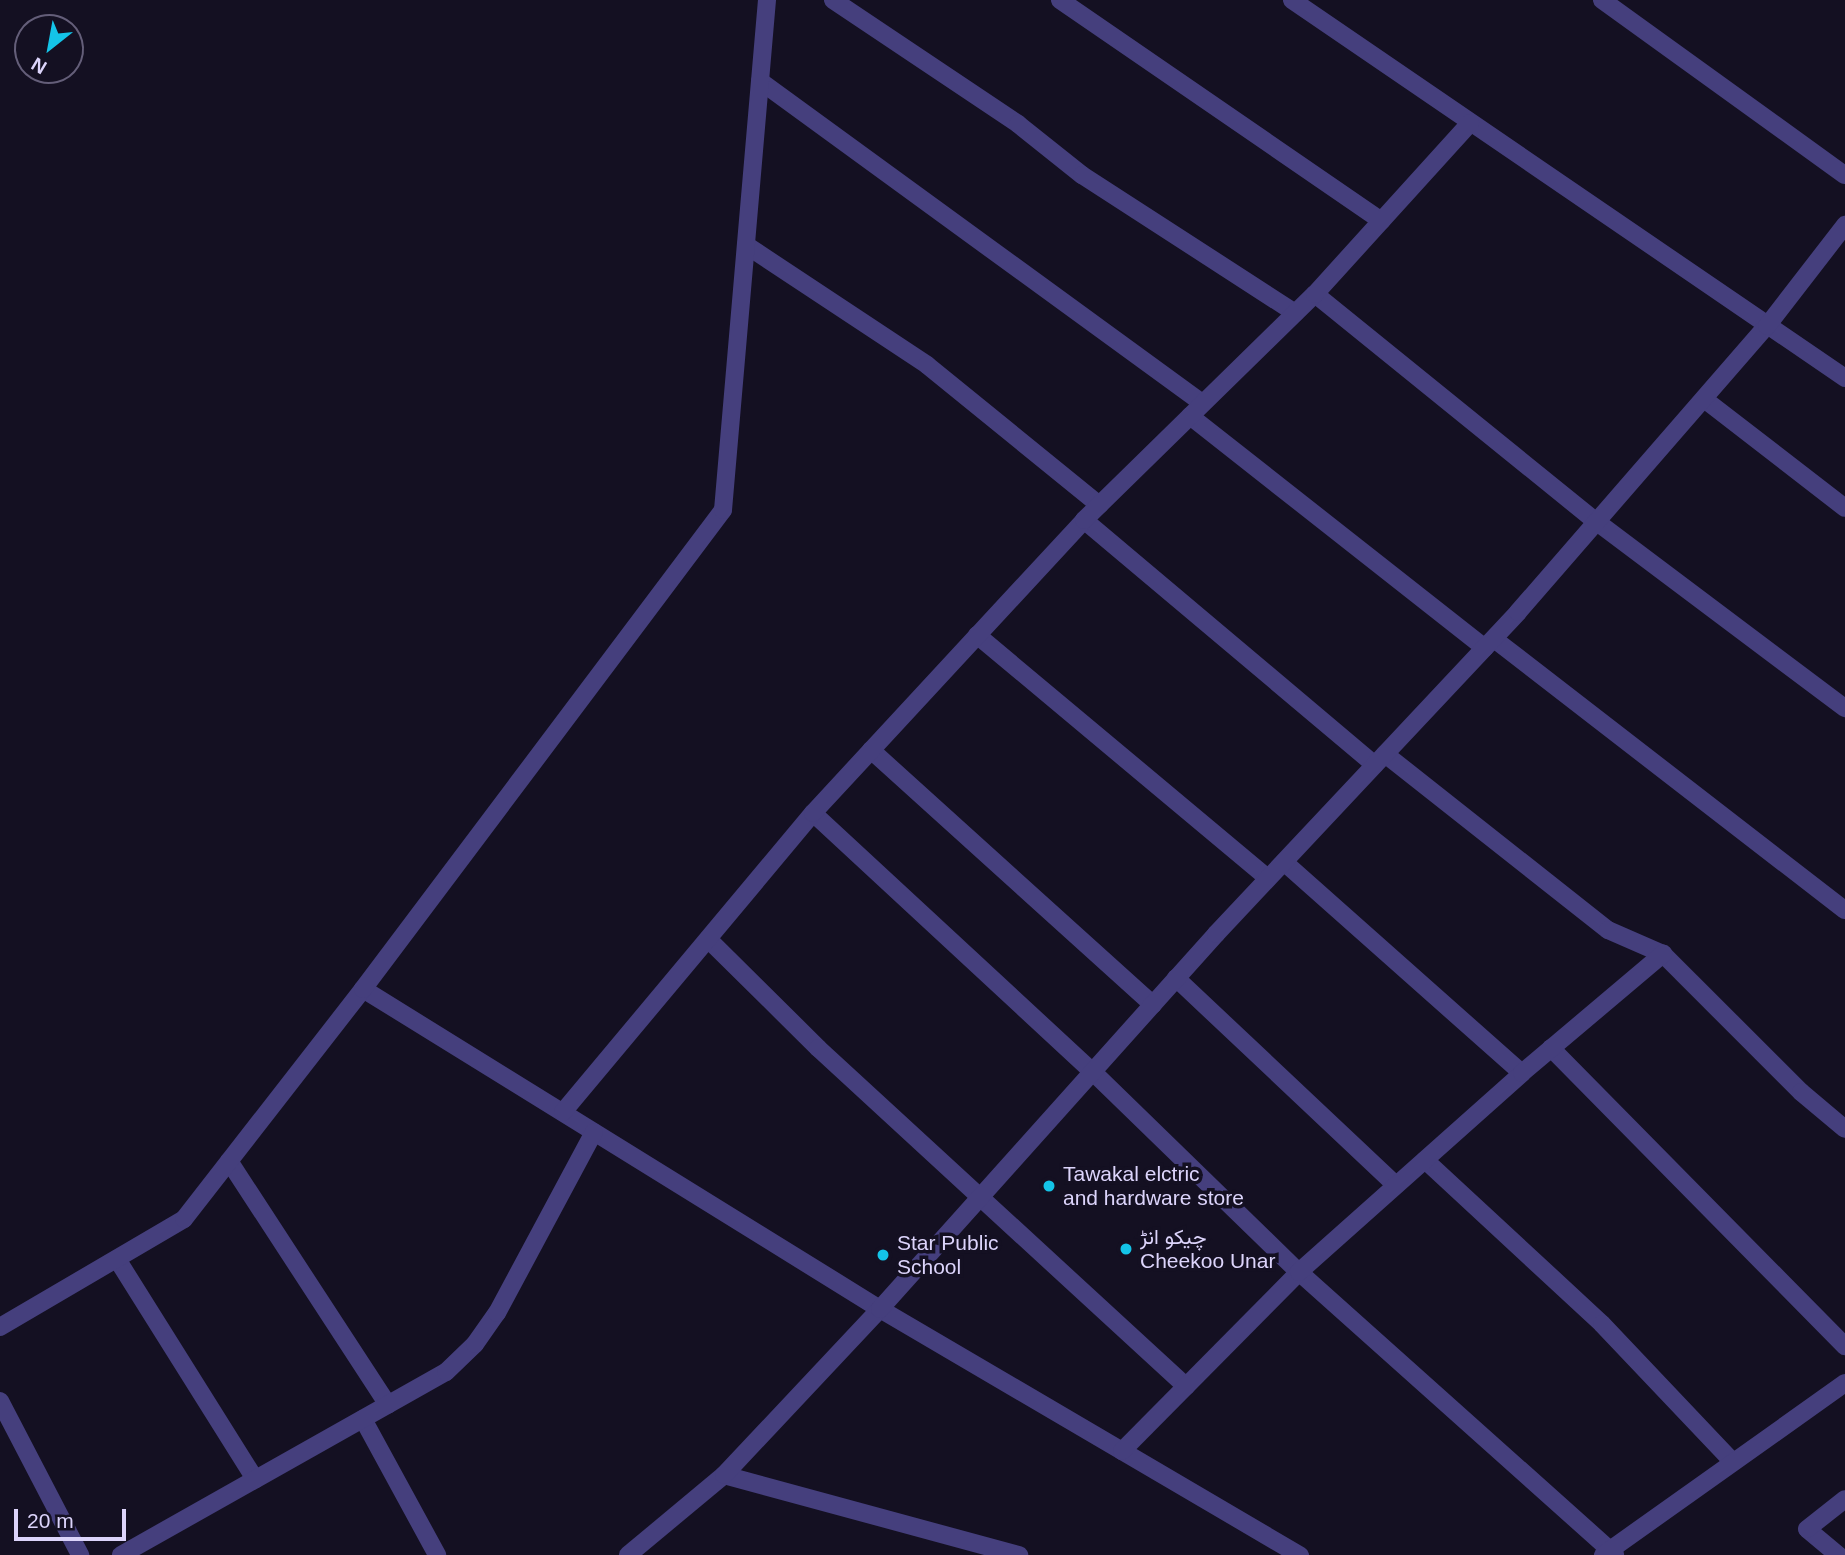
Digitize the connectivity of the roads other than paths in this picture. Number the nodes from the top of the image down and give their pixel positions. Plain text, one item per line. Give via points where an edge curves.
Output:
1 (767, 0) edge
2 (834, 0) edge
3 (1060, 0) edge
4 (1292, 0) edge
5 (1602, 0) edge
6 (760, 81) junction
7 (1471, 123) junction
8 (1845, 175) edge
9 (1381, 221) junction
10 (1845, 225) edge
11 (746, 245) junction
12 (1315, 294) junction
13 (1295, 313) junction
14 (1767, 326) junction
15 (1845, 378) edge
16 (1704, 398) junction
17 (1196, 410) junction
18 (1099, 505) junction
19 (1845, 508) edge
20 (1084, 520) junction
21 (1597, 522) junction
22 (977, 635) junction
23 (1489, 643) junction
24 (1845, 708) edge
25 (871, 750) junction
26 (1380, 760) junction
27 (813, 813) junction
28 (1283, 862) junction
29 (1268, 878) junction
30 (1845, 910) edge
31 (708, 939) junction
32 (1663, 954) junction
33 (1176, 978) junction
34 (363, 989) junction
35 (1153, 1005) junction
36 (1551, 1048) junction
37 (1093, 1072) junction
38 (1522, 1073) junction
39 (563, 1112) junction
40 (1845, 1129) edge
41 (594, 1132) junction
42 (1425, 1160) junction
43 (229, 1161) junction
44 (1396, 1185) junction
45 (982, 1196) junction
46 (117, 1259) junction
47 (1299, 1272) junction
48 (880, 1309) junction
49 (0, 1327) edge
50 (1845, 1346) edge
51 (1845, 1383) edge
52 (1186, 1386) junction
53 (0, 1401) edge
54 (388, 1405) junction
55 (363, 1419) junction
56 (1122, 1451) junction
57 (1733, 1462) junction
58 (724, 1475) junction
59 (255, 1479) junction
60 (1845, 1499) edge
61 (1290, 1553) edge
62 (1012, 1554) edge
63 (1609, 1554) edge
64 (80, 1555) edge
65 (121, 1555) edge
66 (437, 1555) edge
67 (628, 1555) edge
68 (1838, 1555) edge

1 - 6 street
2 - 13 street via 1018,124 1082,175
3 - 9 street
4 - 7 street
5 - 8 street
6 - 11 street
6 - 17 street
7 - 9 street
7 - 14 street
9 - 12 street
10 - 14 street
11 - 18 street via 927,365
11 - 34 street via 723,510
12 - 13 street
12 - 21 street
13 - 17 street
14 - 15 street
14 - 16 street
16 - 19 street
16 - 21 street
17 - 18 street
17 - 23 street
18 - 20 street
20 - 22 street
20 - 26 street
21 - 23 street
21 - 24 street
22 - 25 street
22 - 29 street
23 - 26 street
23 - 30 street
25 - 27 street
25 - 35 street
26 - 28 street
26 - 32 street via 1608,930
27 - 31 street
27 - 37 street
28 - 29 street
28 - 38 street
29 - 33 street
31 - 39 street
31 - 45 street via 818,1048
32 - 36 street
32 - 40 street via 1801,1092
33 - 35 street
33 - 44 street
34 - 39 street
34 - 43 street
35 - 37 street
36 - 38 street
36 - 50 street
37 - 45 street
37 - 47 street
38 - 42 street
39 - 41 street
41 - 48 street
41 - 54 street via 497,1313 475,1344 446,1372
42 - 44 street
42 - 57 street via 1602,1324
43 - 46 street via 184,1219
43 - 54 street
44 - 47 street
45 - 48 street
45 - 52 street
46 - 49 street
46 - 59 street
47 - 52 street
47 - 63 street
48 - 56 street
48 - 58 street
51 - 57 street
52 - 56 street
53 - 64 street
54 - 55 street
55 - 59 street
55 - 66 street
56 - 61 street
57 - 63 street
58 - 62 street
58 - 67 street
59 - 65 street
60 - 68 street via 1807,1529

